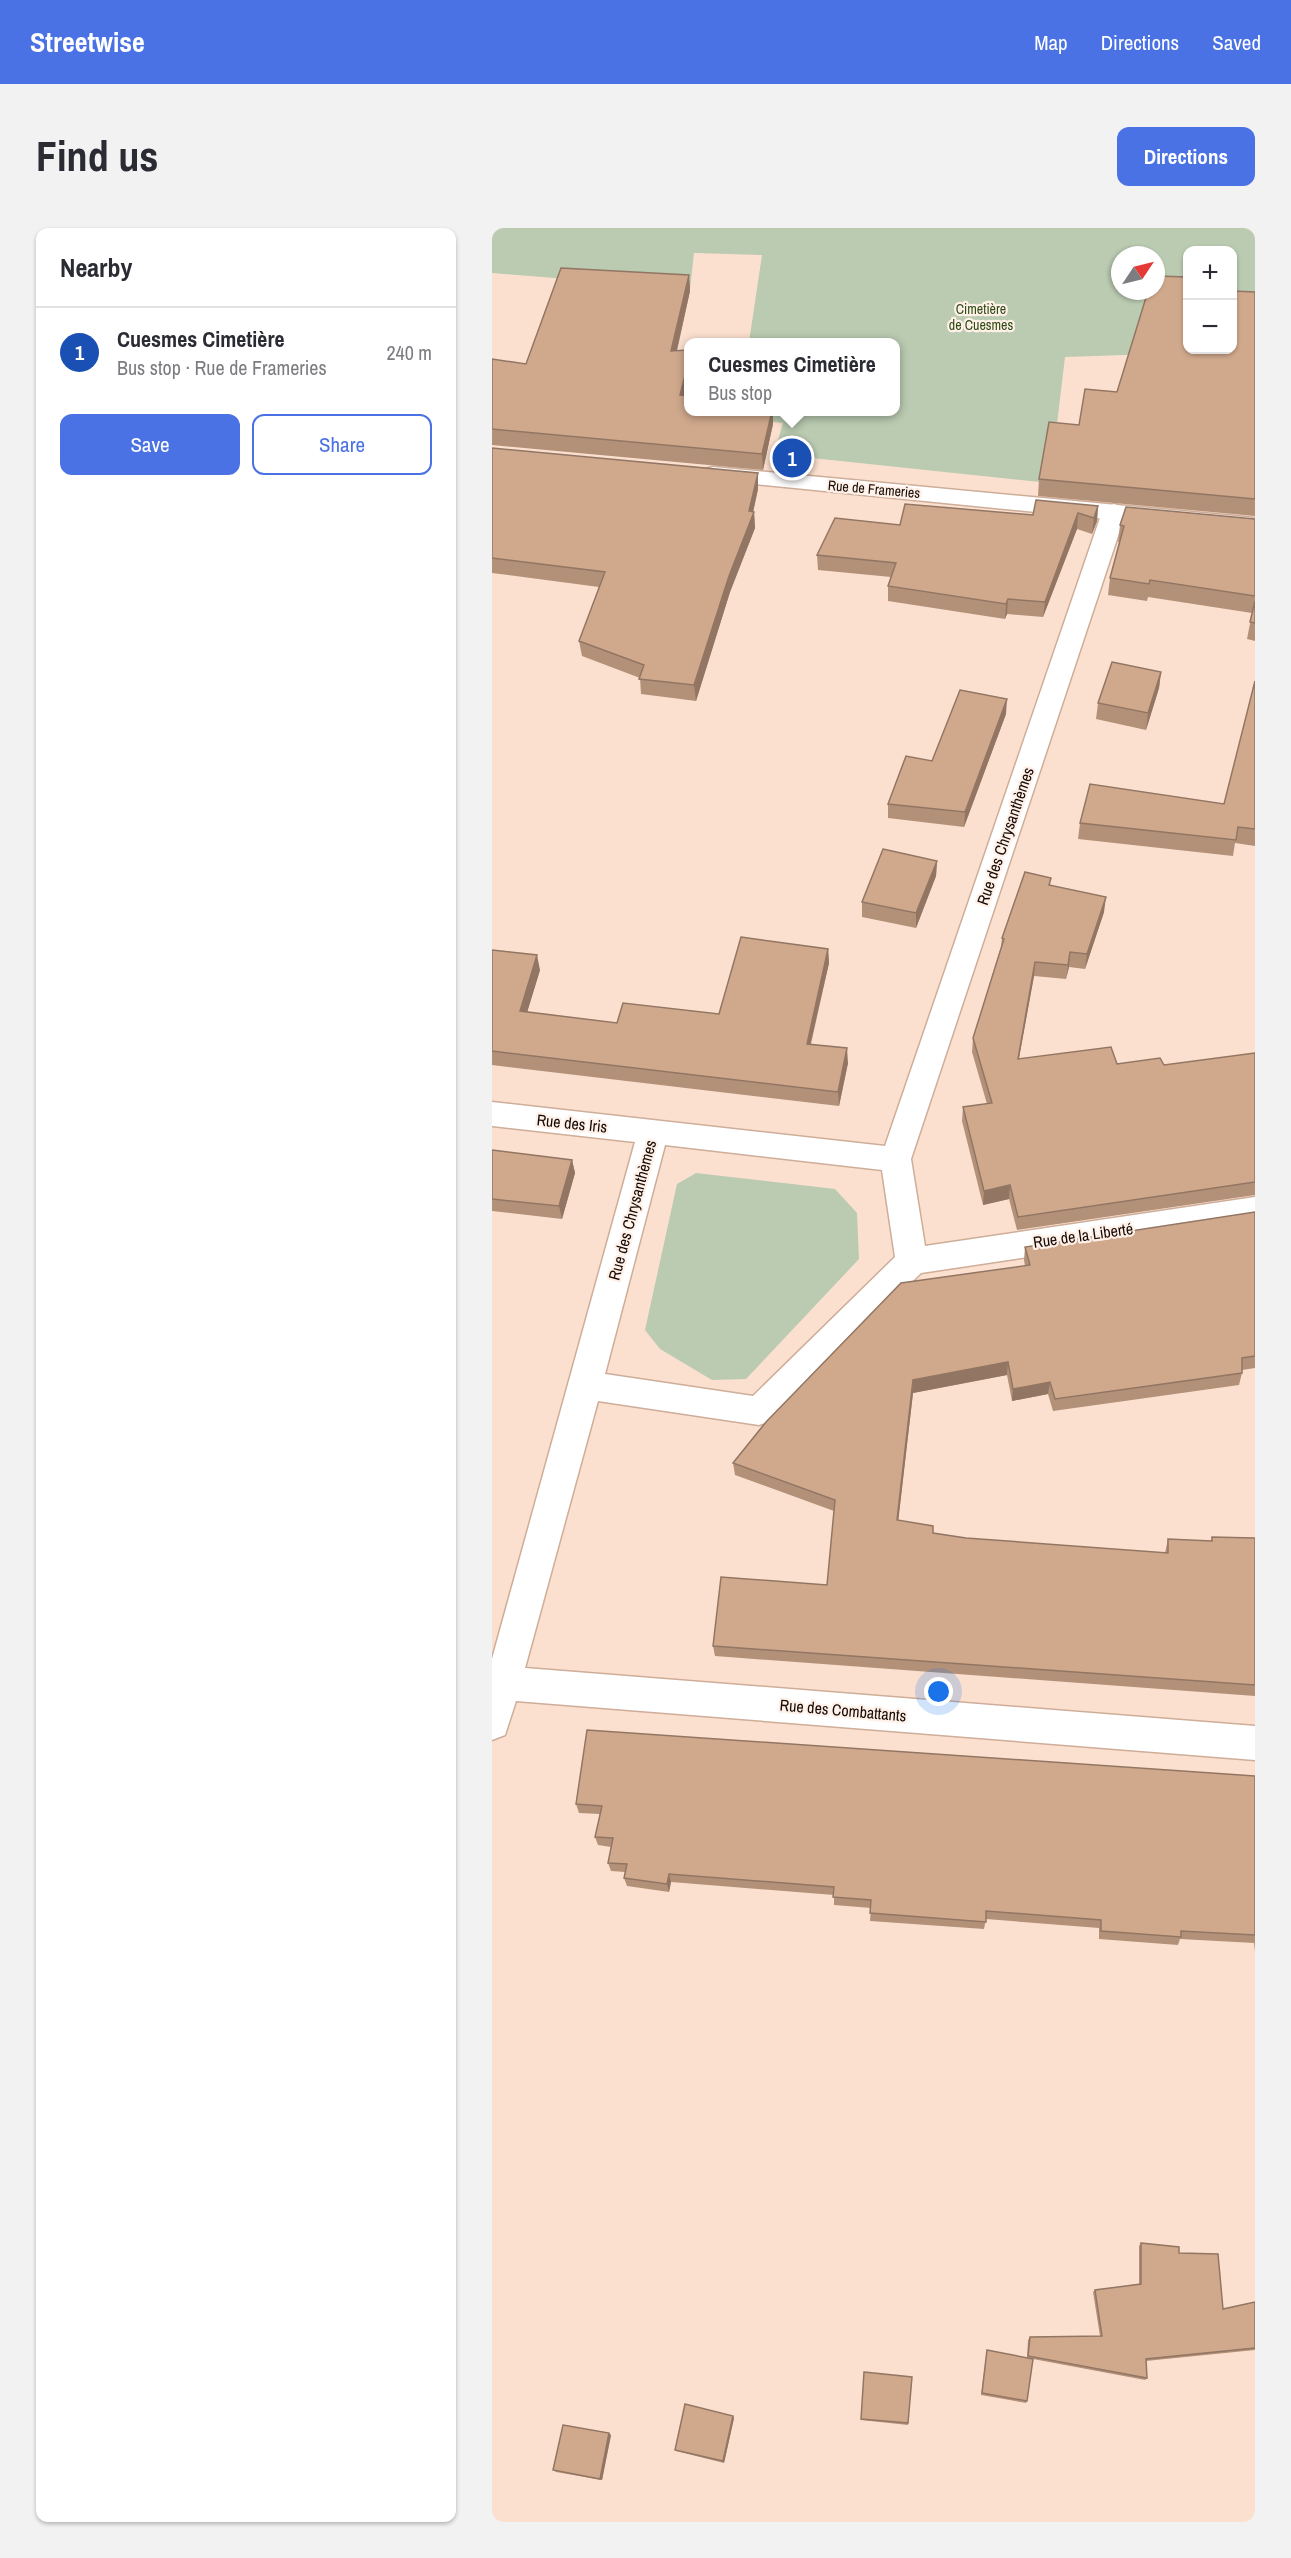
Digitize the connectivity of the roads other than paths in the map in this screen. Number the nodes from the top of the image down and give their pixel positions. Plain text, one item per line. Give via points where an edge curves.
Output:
1 (688, 472) edge
2 (1114, 512) junction
3 (1255, 526) edge
4 (492, 1114) edge
5 (653, 1132) junction
6 (896, 1159) junction
7 (1255, 1210) edge
8 (912, 1261) junction
9 (586, 1385) junction
10 (503, 1683) junction
11 (492, 1724) edge
12 (1255, 1743) edge

1 - 2 street, Rue de Frameries
2 - 3 street, Rue de Frameries
2 - 6 street, Rue des Chrysanthèmes
4 - 5 street, Rue des Iris
5 - 6 street, Rue des Chrysanthèmes
5 - 9 street, Rue des Chrysanthèmes
6 - 8 street, Rue des Chrysanthèmes
7 - 8 street, Rue de la Liberté
8 - 9 street via 759,1411
9 - 10 street, Rue des Chrysanthèmes
10 - 11 street, Rue des Chrysanthèmes
10 - 12 street, Rue des Combattants

